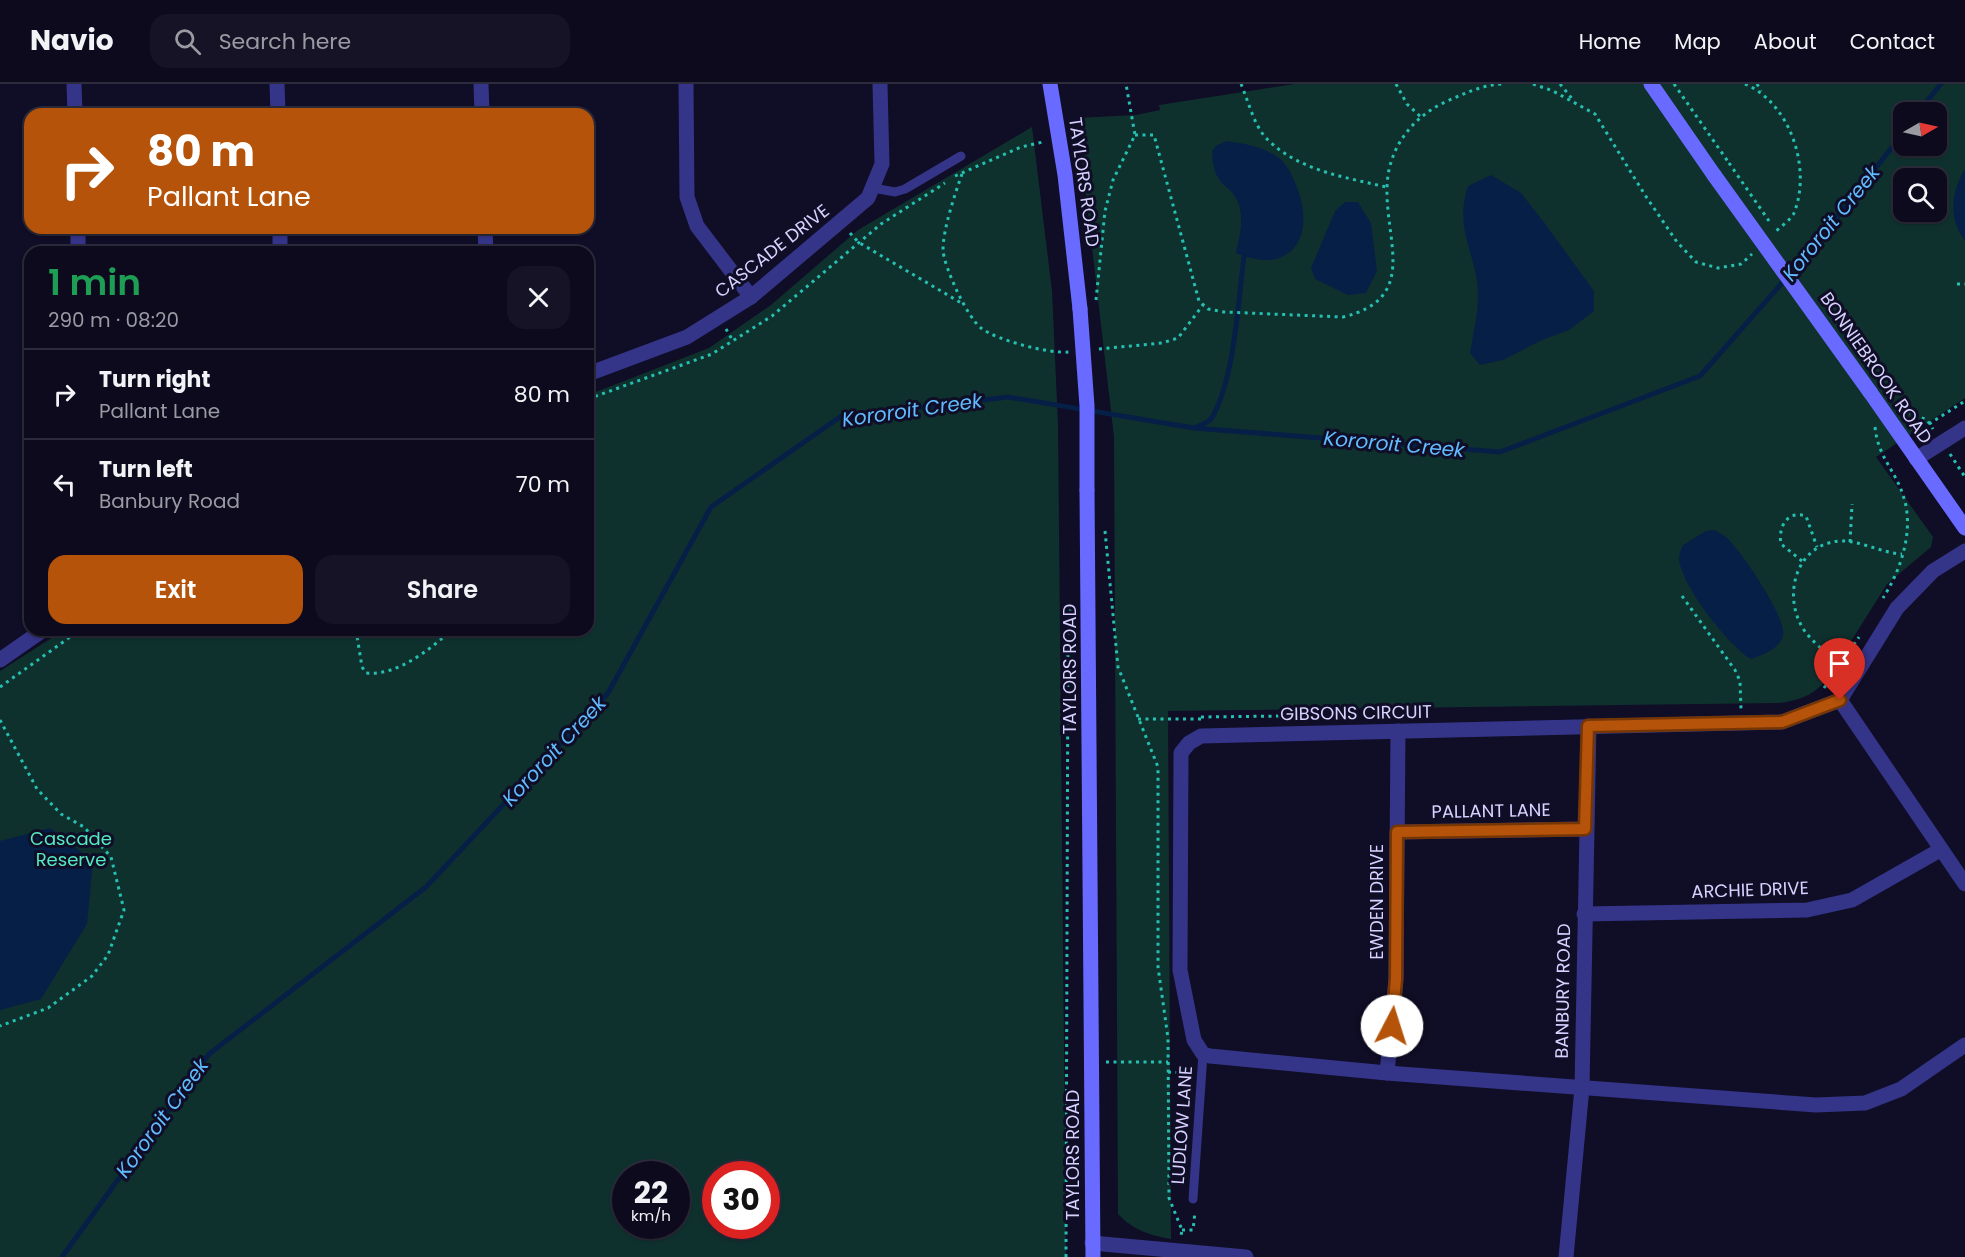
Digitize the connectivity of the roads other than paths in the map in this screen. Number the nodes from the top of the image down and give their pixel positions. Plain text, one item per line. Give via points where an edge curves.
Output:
1 (74, 84) edge
2 (277, 84) edge
3 (481, 84) edge
4 (686, 84) edge
5 (880, 84) edge
6 (1050, 84) edge
7 (1651, 84) edge
8 (75, 108) edge
9 (278, 108) edge
10 (482, 108) edge
11 (961, 156) dead end
12 (873, 188) junction
13 (751, 297) junction
14 (594, 372) edge
15 (1965, 428) edge
16 (1916, 459) junction
17 (1965, 528) edge
18 (1965, 551) edge
19 (35, 636) edge
20 (0, 660) edge
21 (1840, 700) junction
22 (1588, 726) junction
23 (1398, 731) junction
24 (1585, 829) junction
25 (1397, 832) junction
26 (1941, 850) junction
27 (1965, 884) edge
28 (1584, 914) junction
29 (1965, 1045) edge
30 (1203, 1053) junction
31 (1387, 1073) junction
32 (1582, 1088) junction
33 (1193, 1199) road end
34 (1093, 1250) edge
35 (1246, 1257) edge
36 (1566, 1257) edge

1 - 8 street
2 - 9 street
3 - 10 street
4 - 13 street via 687,197 697,226
5 - 12 street, CASCADE DRIVE via 882,164
6 - 34 street, TAYLORS ROAD, bridge via 1065,175 1087,406
7 - 16 street, BONNIEBROOK ROAD, bridge
11 - 12 lane via 905,189 895,192
12 - 13 street, CASCADE DRIVE via 868,198
13 - 14 street, CASCADE DRIVE via 687,337
15 - 16 street
16 - 17 street, BONNIEBROOK ROAD
18 - 21 street via 1933,571 1897,608
19 - 20 street
21 - 22 street, GIBSONS CIRCUIT via 1782,722 1745,714
21 - 26 street
22 - 23 street, GIBSONS CIRCUIT
22 - 24 street, BANBURY ROAD
23 - 25 street, EWDEN DRIVE
23 - 30 street, GIBSONS CIRCUIT via 1201,736 1188,743 1181,753 1180,970 1194,1040
24 - 25 street, PALLANT LANE
24 - 28 street, BANBURY ROAD
25 - 31 street, EWDEN DRIVE via 1396,979
26 - 27 street
26 - 28 street, ARCHIE DRIVE via 1852,900 1807,910
28 - 32 street, BANBURY ROAD
29 - 32 street via 1901,1089 1865,1103 1816,1105
30 - 31 street
30 - 33 lane, LUDLOW LANE
31 - 32 street
32 - 36 street, BANBURY ROAD
34 - 35 street

